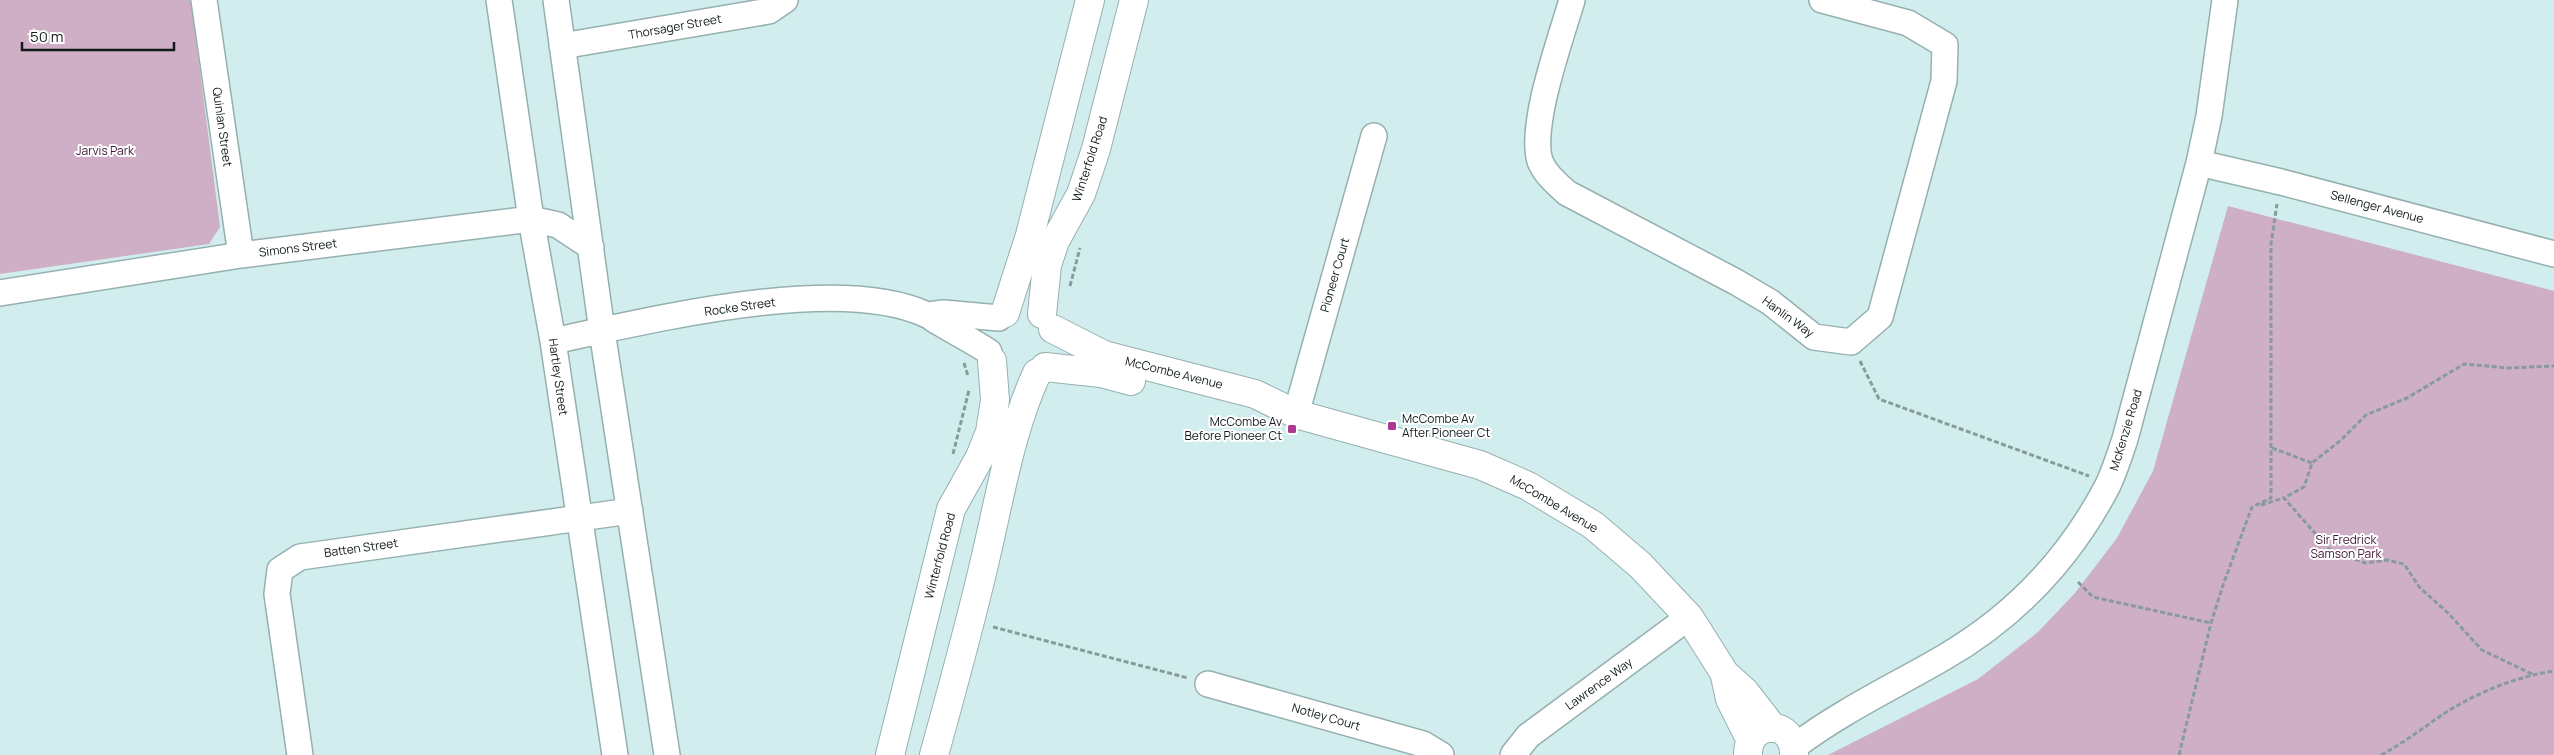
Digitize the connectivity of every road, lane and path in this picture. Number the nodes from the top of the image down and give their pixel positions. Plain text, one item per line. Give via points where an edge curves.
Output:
1 (204, 0) edge
2 (499, 0) edge
3 (556, 0) edge
4 (785, 0) edge
5 (1090, 0) edge
6 (1134, 0) edge
7 (1572, 0) edge
8 (1822, 0) edge
9 (2225, 0) edge
10 (562, 46) junction
11 (1374, 136) dead end
12 (2199, 163) junction
13 (2281, 182) junction
14 (530, 219) junction
15 (591, 247) junction
16 (2554, 254) edge
17 (241, 255) junction
18 (0, 293) edge
19 (928, 315) junction
20 (1002, 315) junction
21 (1047, 322) junction
22 (602, 331) junction
23 (553, 341) junction
24 (1851, 342) junction
25 (990, 357) junction
26 (962, 358) dead end
27 (2554, 366) edge
28 (1041, 370) junction
29 (1296, 414) junction
30 (2272, 448) junction
31 (951, 460) dead end
32 (2312, 463) junction
33 (2109, 483) junction
34 (2284, 498) junction
35 (2252, 508) junction
36 (630, 511) junction
37 (578, 518) junction
38 (2078, 582) dead end
39 (1689, 617) junction
40 (971, 621) junction
41 (2211, 623) junction
42 (2554, 671) edge
43 (2532, 674) junction
44 (1208, 684) joint
45 (1774, 743) edge
46 (300, 755) edge
47 (615, 755) edge
48 (667, 755) edge
49 (890, 755) edge
50 (934, 755) edge
51 (1441, 755) edge
52 (1513, 755) edge
53 (2179, 755) edge
54 (2381, 755) edge

1 - 17 street, Quinlan Street
2 - 14 street, Hartley Street
3 - 10 street
4 - 10 street, Thorsager Street via 769,11
5 - 20 main road via 1030,235
6 - 21 main road, Winterfold Road via 1096,149 1081,194 1055,241 1047,265
7 - 24 street, Hanlin Way via 1539,118 1537,146 1541,163 1552,179 1567,193 1770,302 1814,337
8 - 24 street via 1908,24 1945,45 1944,81 1880,317
9 - 12 street, McKenzie Road
10 - 15 street
11 - 29 street, Pioneer Court
12 - 13 street, Sellenger Avenue
12 - 33 street, McKenzie Road via 2125,439
13 - 16 street, Sellenger Avenue
13 - 30 path via 2270,244
14 - 15 street, Simons Street via 558,225
14 - 17 street, Simons Street
14 - 23 street, Hartley Street
15 - 22 street
17 - 18 street, Simons Street
19 - 20 street, Rocke Street
19 - 22 street, Rocke Street via 870,301 795,300 742,304
19 - 25 street, Rocke Street
20 - 21 main road via 1022,309
20 - 25 main road via 989,332
21 - 28 main road via 1055,349
21 - 29 main road, McCombe Avenue via 1104,355 1255,394
22 - 23 street, Rocke Street
22 - 36 street
23 - 37 street, Hartley Street
24 - 33 path via 1878,399
25 - 28 main road via 999,369 1017,377
25 - 49 main road, Winterfold Road via 995,400 990,432 952,509
26 - 31 path via 970,383
27 - 32 path via 2508,368 2464,364 2407,398 2366,415
28 - 29 main road, McCombe Avenue via 1101,373 1250,412
28 - 40 main road via 1023,405 1014,437
29 - 39 main road, McCombe Avenue via 1480,465 1528,486 1617,543
30 - 32 path
30 - 35 path via 2271,498
32 - 34 path via 2304,487
33 - 45 street, McKenzie Road via 2079,535 2058,562 1992,626 1945,657 1820,727
34 - 35 path
34 - 43 path via 2328,549 2365,563 2387,560 2404,564 2420,588 2482,650
35 - 41 path
36 - 37 street, Batten Street
36 - 48 street
37 - 46 street, Batten Street via 300,557 280,570 276,594
37 - 47 street, Hartley Street
38 - 41 path via 2094,597
39 - 45 main road, McCombe Avenue via 1725,674 1730,700
39 - 52 street, Lawrence Way via 1528,736
40 - 44 path
40 - 50 main road
41 - 53 path
42 - 43 path
43 - 54 path via 2492,689 2441,715
44 - 51 street, Notley Court via 1423,744

